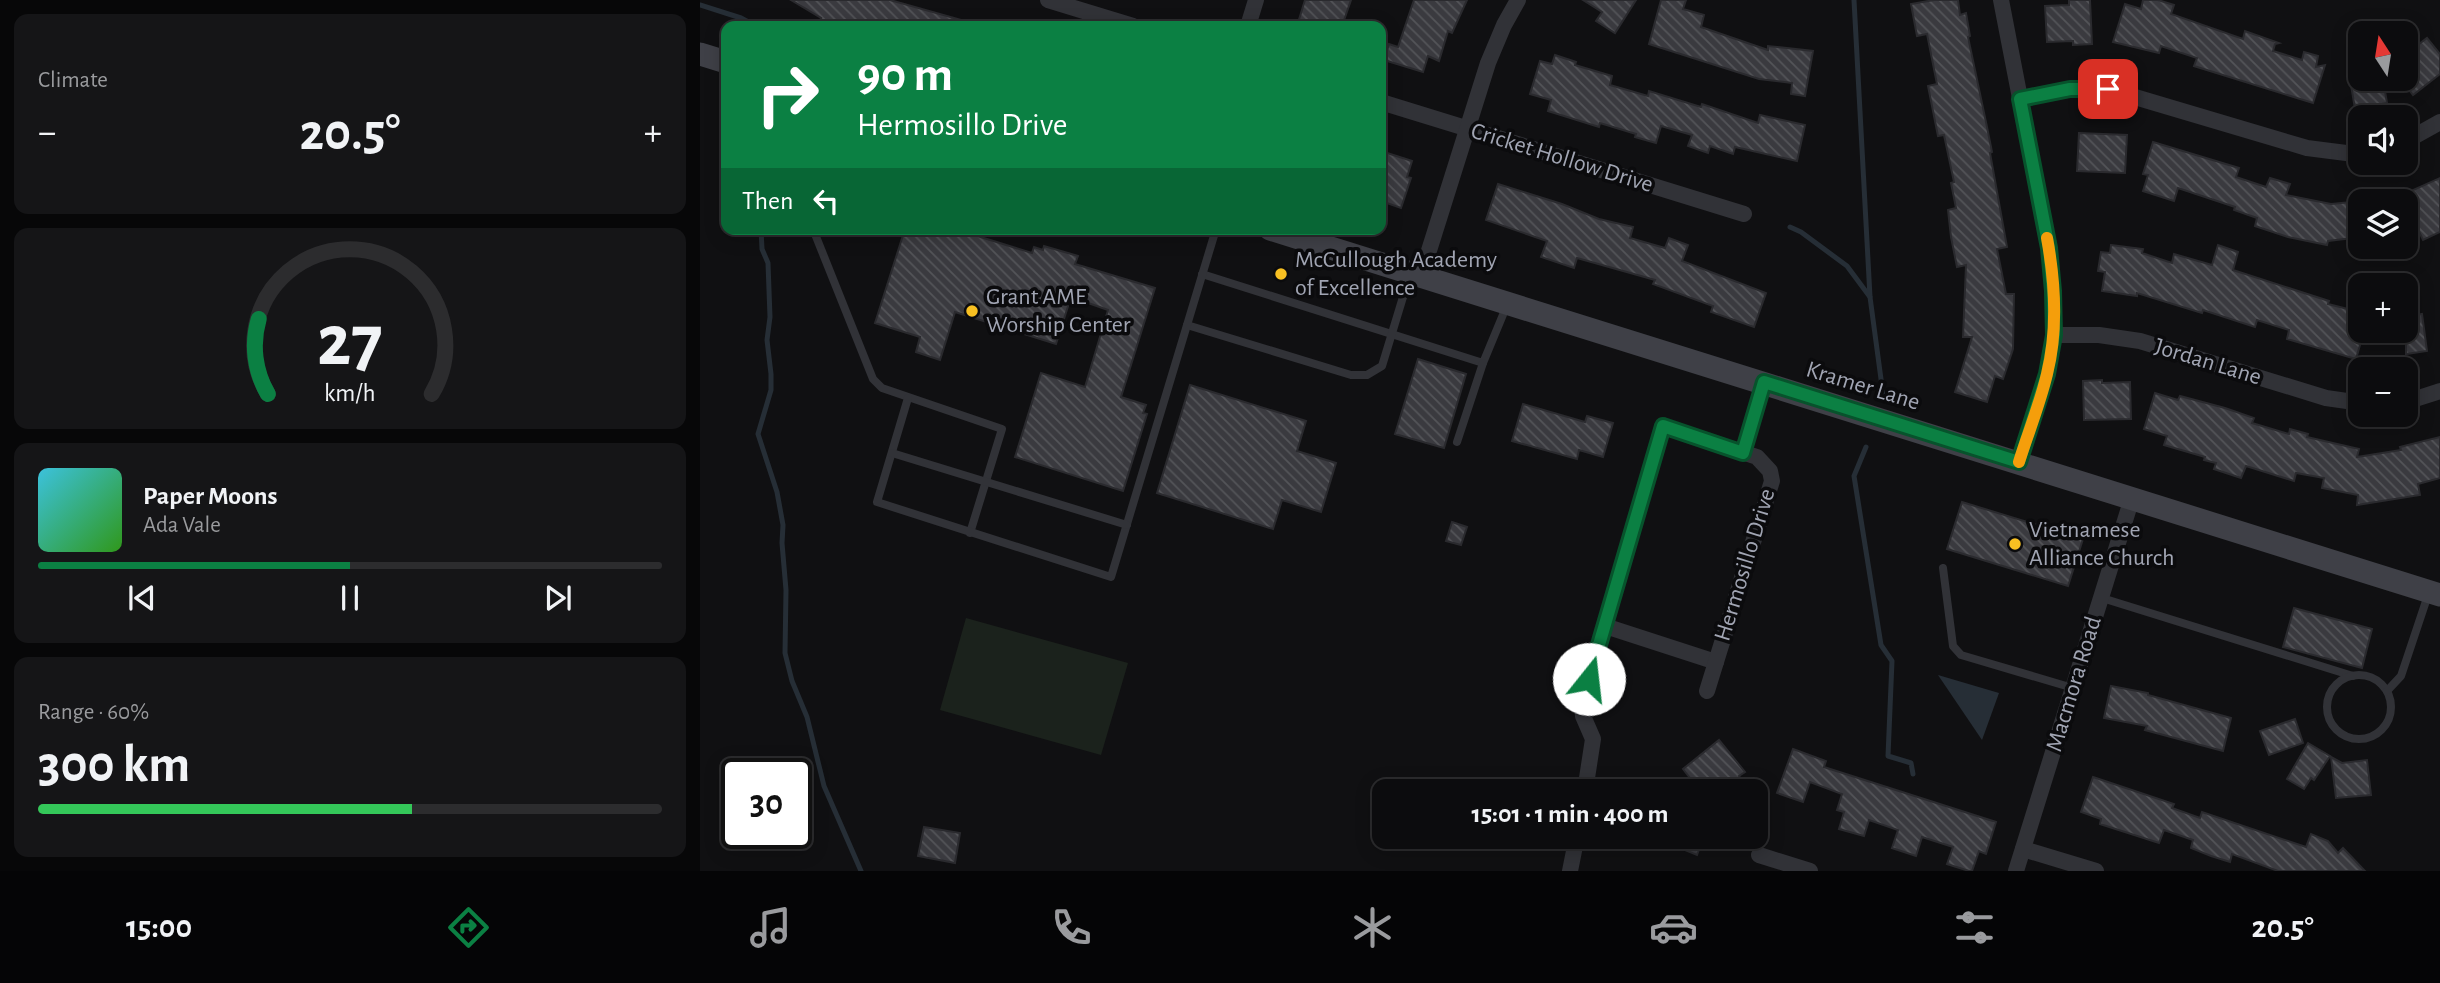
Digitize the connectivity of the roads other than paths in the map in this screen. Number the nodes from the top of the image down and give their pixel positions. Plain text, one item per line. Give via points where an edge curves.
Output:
1 (1048, 0) edge
2 (1256, 0) edge
3 (1518, 0) edge
4 (2001, 0) edge
5 (1117, 21) edge
6 (1250, 21) edge
7 (700, 54) edge
8 (721, 60) edge
9 (2020, 99) junction
10 (1386, 104) edge
11 (2440, 122) edge
12 (1467, 128) junction
13 (2418, 134) edge
14 (2348, 153) edge
15 (1744, 214) dead end
16 (815, 235) edge
17 (1214, 235) edge
18 (1289, 235) edge
19 (1202, 274) junction
20 (1420, 276) junction
21 (1508, 303) junction
22 (1187, 325) junction
23 (1390, 334) junction
24 (2054, 335) junction
25 (1482, 363) junction
26 (1764, 382) junction
27 (2440, 391) edge
28 (908, 398) junction
29 (2418, 398) edge
30 (2348, 401) edge
31 (1457, 442) dead end
32 (892, 453) junction
33 (1743, 453) junction
34 (2019, 462) junction
35 (986, 481) junction
36 (2132, 498) junction
37 (1127, 525) junction
38 (970, 533) junction
39 (1943, 568) dead end
40 (2435, 593) edge
41 (2102, 598) junction
42 (1605, 626) junction
43 (1716, 662) junction
44 (2353, 676) junction
45 (2073, 688) junction
46 (1707, 691) dead end
47 (2387, 691) junction
48 (1587, 779) edge
49 (1574, 849) edge
50 (2023, 849) junction
51 (1759, 855) dead end
52 (1570, 871) edge
53 (1810, 871) edge
54 (2016, 871) edge
55 (2096, 871) edge

1 - 5 street
2 - 6 street
3 - 12 street via 1488,63
4 - 9 street
7 - 8 street
9 - 14 street via 2070,89 2108,89 2307,148
9 - 24 street via 2049,248
10 - 12 street, Cricket Hollow Drive
11 - 13 street
12 - 15 street, Cricket Hollow Drive
12 - 20 street
16 - 28 lane via 873,379 882,388
17 - 19 lane
18 - 20 street, Kramer Lane
19 - 22 lane
19 - 23 lane
20 - 21 street, Kramer Lane
20 - 23 lane via 1403,297
21 - 25 lane
21 - 26 street, Kramer Lane
22 - 23 lane via 1351,375 1367,375 1382,366
22 - 37 lane
23 - 25 lane
24 - 30 street, Jordan Lane via 2140,341
24 - 34 street via 2047,374
25 - 31 lane
26 - 33 street
26 - 34 street, Kramer Lane
27 - 29 street
28 - 32 lane
28 - 35 lane via 1002,429
32 - 35 lane
32 - 38 lane via 877,502
33 - 42 street, Hermosillo Drive via 1663,426
33 - 43 street, Hermosillo Drive via 1764,463 1772,481
34 - 36 street, Kramer Lane
35 - 37 lane
35 - 38 lane
36 - 40 street, Kramer Lane
36 - 41 street, Macmora Road
37 - 38 lane via 1111,577
39 - 45 lane via 1953,646 1961,655
40 - 47 lane via 2402,676
41 - 44 lane
41 - 45 street, Macmora Road
42 - 43 street
42 - 48 street via 1582,705 1594,739
43 - 46 street, Hermosillo Drive
44 - 47 lane via 2376,680
44 - 47 lane via 2329,696 2329,717 2342,734 2362,739 2382,730 2391,711
45 - 50 street, Macmora Road
49 - 52 street
50 - 54 street, Macmora Road
50 - 55 street
51 - 53 street

